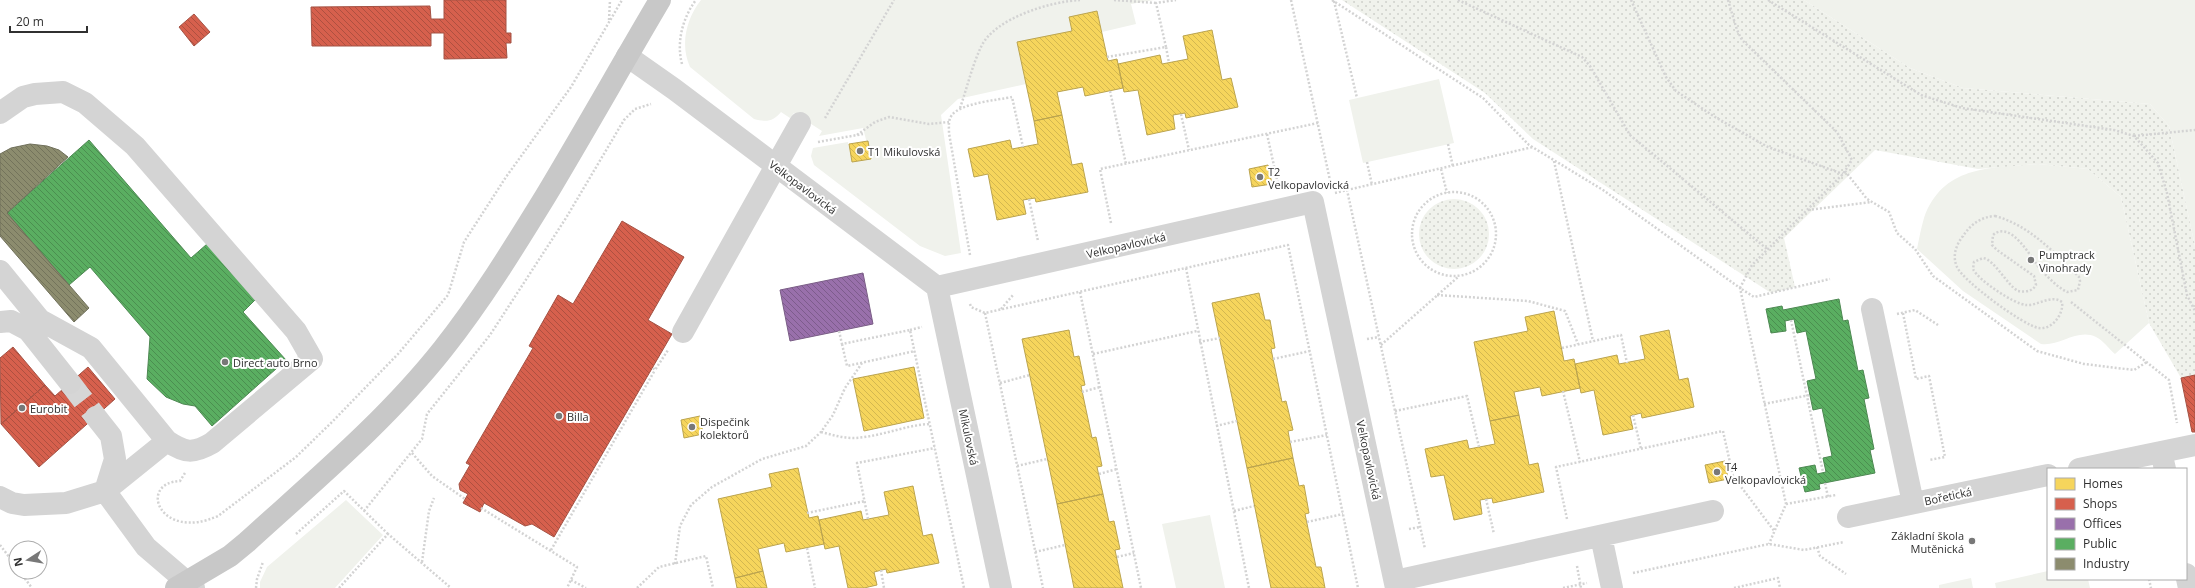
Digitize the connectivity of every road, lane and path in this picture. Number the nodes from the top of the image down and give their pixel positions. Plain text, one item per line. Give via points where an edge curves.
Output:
1 (610, 0) edge
2 (622, 0) edge
3 (660, 0) edge
4 (696, 0) edge
5 (894, 0) edge
6 (1081, 0) edge
7 (1114, 0) edge
8 (1176, 0) edge
9 (1291, 0) edge
10 (1458, 0) edge
11 (1631, 0) edge
12 (1728, 0) edge
13 (1768, 0) edge
14 (1333, 1) edge
15 (1156, 3) junction
16 (609, 21) junction
17 (1166, 48) junction
18 (627, 56) junction
19 (1107, 57) dead end
20 (1169, 63) dead end
21 (684, 70) dead end
22 (1110, 91) dead end
23 (1357, 98) dead end
24 (655, 104) dead end
25 (960, 108) junction
26 (0, 113) edge
27 (1181, 114) dead end
28 (824, 119) dead end
29 (949, 122) junction
30 (800, 123) dead end
31 (1318, 123) junction
32 (2195, 130) edge
33 (863, 134) dead end
34 (1267, 134) junction
35 (857, 135) junction
36 (2134, 136) junction
37 (810, 143) dead end
38 (1448, 144) dead end
39 (1023, 147) dead end
40 (1533, 147) junction
41 (1189, 151) junction
42 (1554, 161) junction
43 (1367, 162) dead end
44 (1126, 164) junction
45 (776, 166) junction
46 (1453, 167) junction
47 (1442, 169) junction
48 (1845, 171) junction
49 (1843, 174) junction
50 (1330, 183) junction
51 (1372, 185) junction
52 (1279, 186) dead end
53 (1347, 190) junction
54 (1447, 192) junction
55 (1318, 194) junction
56 (1030, 199) dead end
57 (1872, 202) junction
58 (1806, 210) junction
59 (1112, 226) dead end
60 (1038, 245) dead end
61 (1767, 249) junction
62 (971, 259) dead end
63 (1186, 268) junction
64 (0, 271) edge
65 (1458, 276) junction
66 (1830, 280) dead end
67 (2057, 285) joint
68 (937, 286) junction
69 (1740, 288) junction
70 (1080, 292) junction
71 (1437, 295) junction
72 (970, 302) dead end
73 (2071, 302) dead end
74 (2195, 311) edge
75 (985, 313) junction
76 (1903, 313) junction
77 (1873, 314) joint
78 (1791, 320) dead end
79 (0, 322) edge
80 (34, 325) junction
81 (1938, 325) dead end
82 (926, 327) dead end
83 (910, 330) junction
84 (839, 331) dead end
85 (1197, 331) junction
86 (683, 332) dead end
87 (1220, 338) dead end
88 (1594, 341) junction
89 (1199, 342) junction
90 (842, 344) junction
91 (1578, 344) junction
92 (1381, 346) junction
93 (1562, 348) dead end
94 (915, 351) junction
95 (1310, 351) junction
96 (1093, 354) junction
97 (1273, 359) dead end
98 (2147, 362) junction
99 (862, 363) junction
100 (1627, 363) dead end
101 (655, 370) dead end
102 (1030, 375) dead end
103 (1000, 382) junction
104 (70, 383) tunnel mouth
105 (1100, 387) junction
106 (1563, 391) dead end
107 (1082, 392) dead end
108 (1808, 395) junction
109 (1764, 404) junction
110 (1395, 411) junction
111 (1633, 415) dead end
112 (96, 417) tunnel mouth
113 (1237, 421) dead end
114 (930, 424) junction
115 (1216, 426) junction
116 (821, 432) junction
117 (1327, 434) junction
118 (167, 441) junction
119 (1290, 442) dead end
120 (2189, 446) edge
121 (1479, 447) dead end
122 (935, 448) junction
123 (1641, 449) junction
124 (189, 452) junction
125 (412, 453) junction
126 (1945, 457) dead end
127 (1047, 459) dead end
128 (2163, 460) edge
129 (1580, 462) junction
130 (1017, 466) junction
131 (2088, 468) edge
132 (1117, 469) junction
133 (1823, 472) dead end
134 (1099, 474) dead end
135 (2047, 476) edge
136 (1825, 483) dead end
137 (105, 491) junction
138 (0, 497) edge
139 (1828, 497) junction
140 (434, 498) dead end
141 (465, 499) dead end
142 (1486, 499) dead end
143 (865, 501) junction
144 (1786, 504) junction
145 (1913, 504) junction
146 (1254, 506) dead end
147 (481, 508) dead end
148 (364, 511) junction
149 (1234, 511) junction
150 (1713, 511) dead end
151 (808, 513) dead end
152 (1343, 514) junction
153 (1848, 517) joint
154 (868, 519) dead end
155 (1307, 522) dead end
156 (1566, 526) dead end
157 (1775, 532) junction
158 (295, 534) dead end
159 (388, 534) junction
160 (1494, 536) dead end
161 (1601, 536) junction
162 (1848, 541) dead end
163 (0, 544) edge
164 (1769, 544) junction
165 (1065, 545) dead end
166 (1817, 547) junction
167 (807, 548) dead end
168 (551, 550) junction
169 (1425, 550) dead end
170 (1035, 552) junction
171 (1134, 554) junction
172 (8, 555) edge
173 (1117, 557) dead end
174 (266, 559) dead end
175 (422, 562) junction
176 (675, 564) junction
177 (881, 570) dead end
178 (1846, 574) dead end
179 (571, 580) junction
180 (1611, 583) edge
181 (1396, 584) edge
182 (186, 586) edge
183 (256, 588) edge
184 (339, 588) edge
185 (451, 588) edge
186 (567, 588) edge
187 (586, 588) edge
188 (637, 588) edge
189 (713, 588) edge
190 (815, 588) edge
191 (884, 588) edge
192 (964, 588) edge
193 (1001, 588) edge
194 (1043, 588) edge
195 (1141, 588) edge
196 (1249, 588) edge
197 (1358, 588) edge
198 (1563, 588) edge
199 (1734, 588) edge
200 (1780, 588) edge

1 - 16 path
2 - 16 path
3 - 18 main road
4 - 21 path via 688,12 680,41 680,57
5 - 28 path
6 - 25 path via 1024,14 992,32 982,46
7 - 15 path
8 - 15 path
9 - 31 path
10 - 61 path via 1582,57 1590,66 1630,135
11 - 49 path via 1666,77 1676,91 1768,147
12 - 48 path via 1742,40 1836,132 1846,145 1852,160
13 - 36 path via 1920,95 1962,108 2114,130
14 - 23 path
14 - 40 path via 1483,98
15 - 17 path
16 - 124 path via 571,87 506,177 464,242 448,295 369,385 296,456 218,516 203,523 188,524 176,521 159,505 160,490 167,483 180,481 186,471
17 - 19 path
17 - 20 path
18 - 45 street, Velkopavlovická
18 - 182 main road via 522,234 443,350 396,404 319,476 230,556
22 - 44 path
24 - 125 path via 635,110 624,120 566,218 490,335 427,414 422,439
25 - 29 path
25 - 39 path via 1012,97
26 - 124 street via 23,97 48,92 63,92 91,108 135,146 296,331 312,360 212,443 201,450
27 - 41 path
29 - 35 path via 929,124 889,117 875,122
29 - 62 path
30 - 45 street
31 - 34 path
31 - 50 path
32 - 36 path
33 - 35 path
34 - 41 path
34 - 52 path
35 - 37 path
36 - 74 path via 2158,163 2167,193 2187,295
38 - 46 path
40 - 42 path
40 - 46 path
41 - 44 path
42 - 69 path via 1603,190
42 - 88 path
43 - 51 path
44 - 59 path via 1100,170
45 - 68 street, Velkopavlovická
45 - 86 street
46 - 47 path
47 - 51 path
47 - 54 path
48 - 49 path
48 - 57 path
49 - 58 path
50 - 53 path via 1332,193
50 - 55 path
51 - 53 path
53 - 92 path
54 - 65 path via 1431,198 1418,212 1412,229 1413,239 1419,256 1432,270 1449,276
54 - 65 path via 1455,191 1480,199 1488,208 1497,232 1490,257 1471,273
55 - 68 street, Velkopavlovická via 1123,245
55 - 181 street, Velkopavlovická
56 - 60 path
57 - 58 path
57 - 98 path via 1889,212 1897,233 1916,249 1933,276 2037,351 2084,364 2134,370
58 - 61 path
61 - 69 path via 1752,265
63 - 70 path
63 - 85 path
63 - 95 path via 1288,245
64 - 80 street
65 - 71 path
66 - 69 path via 1754,297
67 - 67 path via 2072,293 2078,290 2080,281 2056,252 2008,220 1995,216 1983,218 1969,228 1956,249 1956,265 1964,277 2006,310 2033,326 2045,328 2055,322 2063,309 2062,302 2053,299 2035,304 2020,304 1979,278 1973,269 1974,262 1983,258 1990,261 2018,292 2034,288 2034,276 1992,245 1993,235 2005,232 2020,241
68 - 193 street, Mikulovská
69 - 109 path
70 - 75 path
70 - 96 path
71 - 91 path via 1528,302 1565,311
71 - 92 path
72 - 75 path via 971,307
73 - 98 path
75 - 103 path
76 - 77 path
76 - 81 path via 1915,310
76 - 126 path via 1916,380 1929,376
77 - 145 street
78 - 108 path
79 - 80 street
80 - 104 street
80 - 118 street via 91,348
82 - 83 path
83 - 90 path
83 - 94 path
84 - 90 path
85 - 89 path
85 - 96 path
87 - 89 path
88 - 91 path
88 - 100 path via 1621,335
89 - 115 path
90 - 99 path via 847,366
91 - 93 path
92 - 110 path
94 - 99 path
94 - 114 path
95 - 97 path
95 - 117 path
96 - 105 path
98 - 120 path via 2169,380
99 - 116 path
101 - 168 path
102 - 103 path
103 - 130 path
105 - 107 path
105 - 132 path
106 - 129 path
108 - 109 path
108 - 133 path
109 - 144 path
110 - 121 path via 1467,396
110 - 169 path
111 - 123 path
112 - 137 street via 111,436 114,459
113 - 115 path
114 - 116 path via 855,438
114 - 122 path
115 - 149 path
116 - 176 path via 806,446 762,459 712,487 691,505 680,526
117 - 119 path
117 - 152 path
118 - 124 street
118 - 137 street
120 - 128 street
122 - 143 path via 857,463
122 - 192 path
123 - 129 path
123 - 157 path via 1723,431 1733,476
125 - 141 path via 432,476
125 - 148 path
127 - 130 path
128 - 131 street
129 - 156 path via 1556,467 1568,520
130 - 170 path
132 - 134 path
132 - 171 path
135 - 145 street, Bořetická
136 - 139 path
137 - 138 street via 66,504 24,505
137 - 182 street via 146,547
139 - 144 path
139 - 153 path via 1843,494
140 - 175 path via 429,511
142 - 160 path
143 - 151 path
143 - 154 path
144 - 157 path
145 - 153 street, Bořetická
146 - 149 path
147 - 168 path
148 - 158 path via 344,492
148 - 159 path
149 - 196 path
150 - 161 street, Velkopavlovická
152 - 155 path
152 - 197 path
157 - 164 path
159 - 175 path
159 - 184 path
161 - 180 street
161 - 181 street, Velkopavlovická
162 - 166 path
163 - 172 path
164 - 166 path via 1804,550
164 - 180 path
165 - 170 path
166 - 178 path via 1820,556
167 - 190 path
168 - 179 path via 577,567
170 - 194 path
171 - 173 path
171 - 195 path
174 - 183 path via 262,564
175 - 185 path
176 - 188 path via 659,567
176 - 189 path via 706,556
177 - 191 path
179 - 186 path
179 - 187 path
180 - 198 path
199 - 200 path via 1778,578

